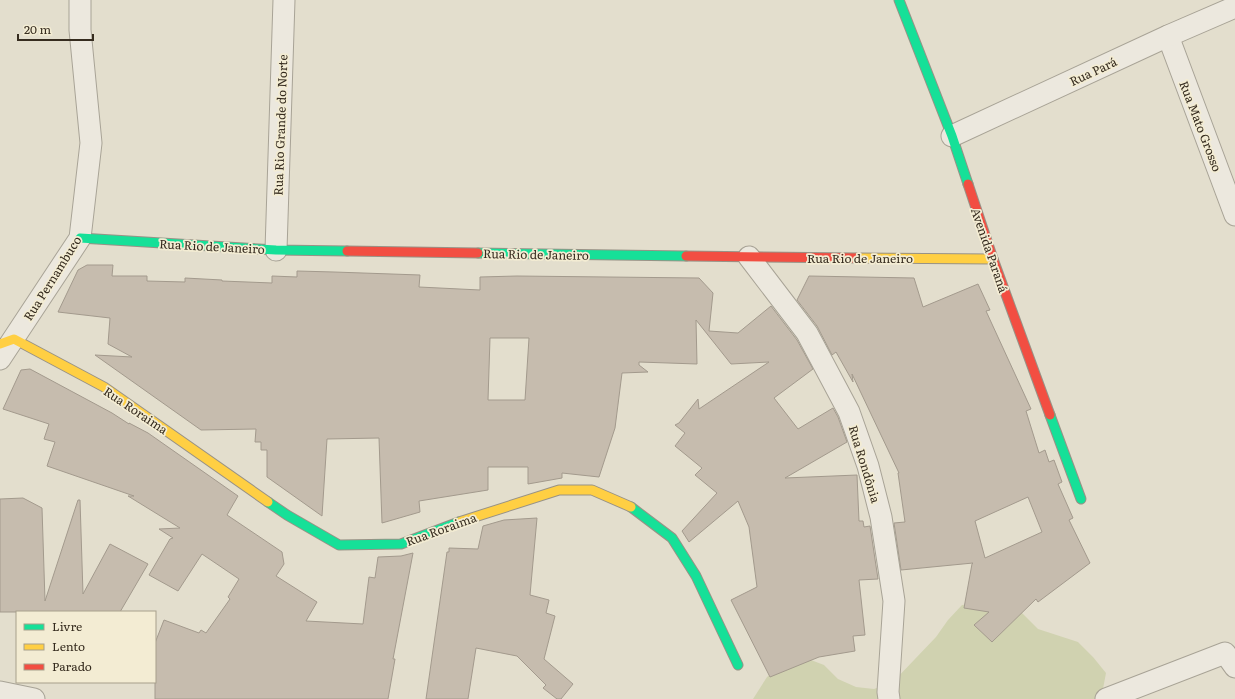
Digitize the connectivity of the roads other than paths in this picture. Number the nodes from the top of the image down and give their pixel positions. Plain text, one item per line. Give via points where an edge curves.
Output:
1 (80, 0) edge
2 (284, 0) edge
3 (899, 0) edge
4 (1235, 7) edge
5 (1168, 36) junction
6 (952, 136) junction
7 (1235, 215) edge
8 (80, 238) junction
9 (276, 250) junction
10 (749, 257) junction
11 (993, 259) junction
12 (7, 341) edge
13 (0, 359) edge
14 (1081, 500) dead end
15 (738, 665) dead end
16 (1235, 667) edge
17 (0, 692) edge
18 (34, 699) edge
19 (889, 699) edge
20 (1106, 699) edge

1 - 8 street, Rua Pernambuco via 80,30 91,143
2 - 9 street, Rua Rio Grande do Norte
3 - 6 street, Avenida Paraná
4 - 5 street, Rua Pará
5 - 6 street, Rua Pará
5 - 7 street, Rua Mato Grosso
6 - 11 street, Avenida Paraná
8 - 9 street, Rua Rio de Janeiro
8 - 12 street, Rua Pernambuco
9 - 10 street, Rua Rio de Janeiro
10 - 11 street, Rua Rio de Janeiro
10 - 19 street, Rua Rondônia via 807,333 849,412 868,466 881,517 894,600
11 - 14 street, Avenida Paraná
12 - 13 street, Rua Pernambuco
12 - 15 street, Rua Roraima via 104,387 287,515 339,544 400,544 475,516 560,490 592,490 631,507 672,538 696,576
16 - 20 street via 1225,652
17 - 18 street

